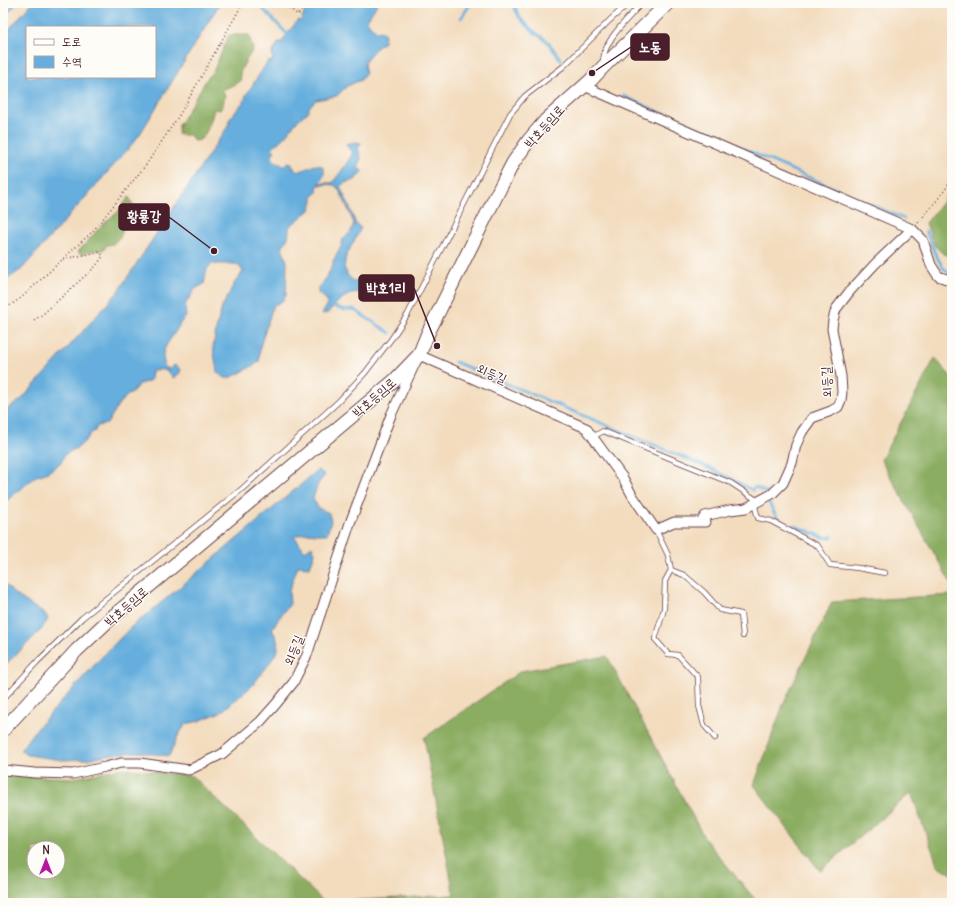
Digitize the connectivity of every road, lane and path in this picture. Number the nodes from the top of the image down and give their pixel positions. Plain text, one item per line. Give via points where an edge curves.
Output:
1 (243, 3) edge
2 (283, 3) edge
3 (306, 3) edge
4 (630, 3) edge
5 (640, 3) edge
6 (668, 3) edge
7 (603, 67) junction
8 (584, 86) junction
9 (952, 179) edge
10 (912, 228) junction
11 (63, 259) junction
12 (952, 281) edge
13 (3, 310) edge
14 (34, 320) dead end
15 (419, 355) junction
16 (593, 437) junction
17 (756, 502) junction
18 (656, 530) junction
19 (671, 570) junction
20 (885, 573) dead end
21 (743, 636) dead end
22 (3, 699) edge
23 (3, 730) edge
24 (715, 738) dead end
25 (3, 770) edge

1 - 11 path via 180,114 146,165 93,231
2 - 3 path via 298,15
4 - 22 lane via 564,66 525,96 510,114 408,314 365,373 338,402 243,488 82,618
5 - 7 lane via 611,38 603,55
6 - 7 street, 박호등임로
7 - 8 street, 박호등임로
8 - 10 street
8 - 15 street, 박호등임로 via 546,120 513,163
9 - 10 path
10 - 12 street via 923,240 931,266 938,276
10 - 17 street, 외등길 via 855,285 836,309 832,329 841,376 841,400 831,411 812,418 796,445 783,484 772,494
11 - 13 path via 21,298
11 - 14 path via 100,252 103,256 96,266
15 - 16 street, 외등길 via 586,428
15 - 23 street, 박호등임로 via 394,381 111,618 77,650
15 - 25 street, 외등길 via 391,416 350,523 307,655 293,683 260,722 222,754 189,770 121,763 73,774
16 - 17 lane via 604,430 731,484
16 - 18 street, 외등길
17 - 18 street, 외등길 via 746,508 705,516 703,519 706,522 674,522
17 - 20 lane via 758,518 770,521 818,546 830,565
18 - 19 lane via 668,555
19 - 21 lane via 684,575 720,610 741,614
19 - 24 lane via 665,581 664,610 655,639 668,654 678,655 698,677 699,706 704,725

